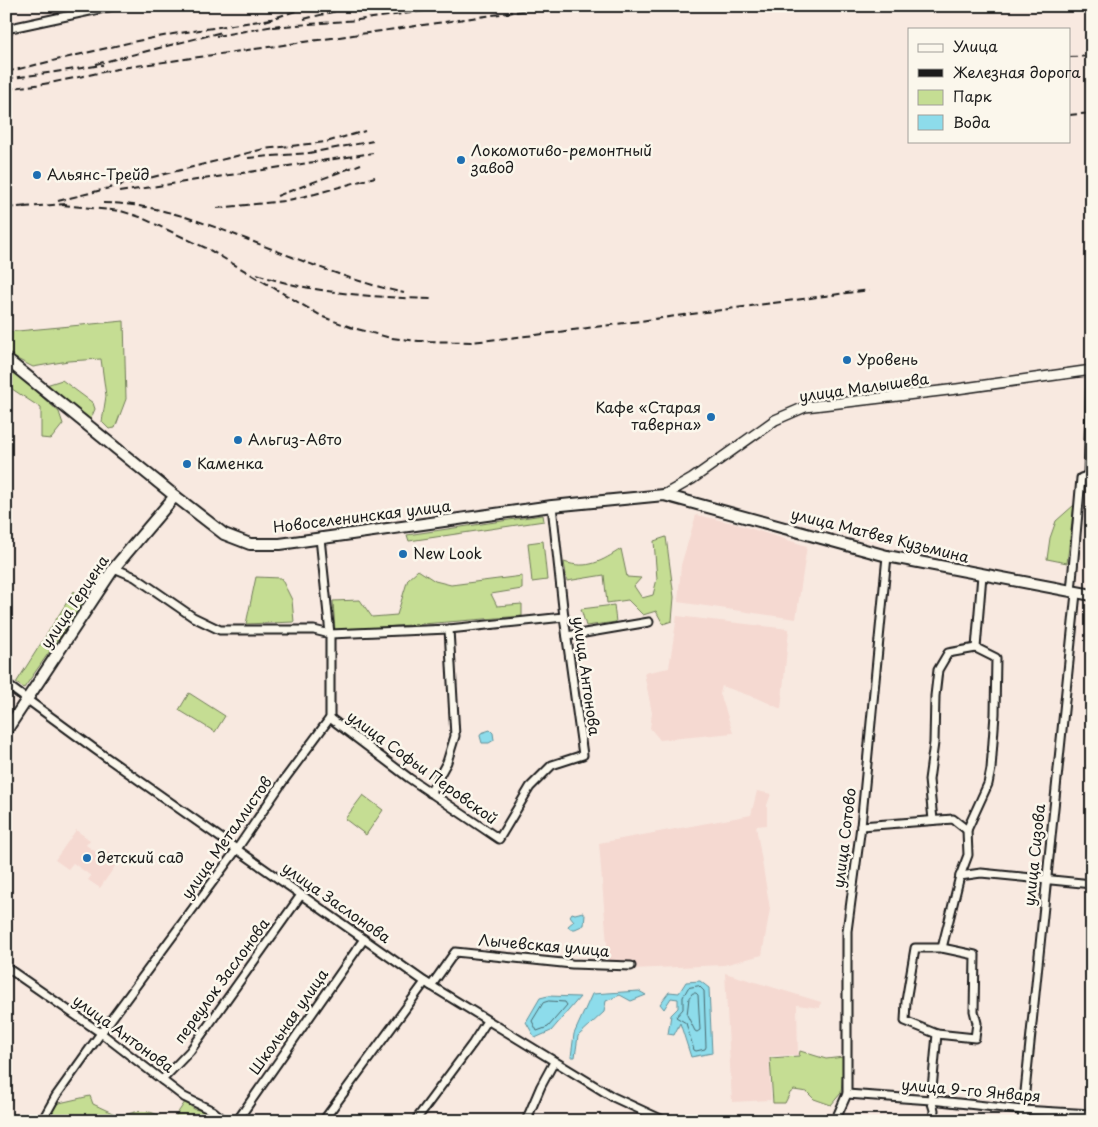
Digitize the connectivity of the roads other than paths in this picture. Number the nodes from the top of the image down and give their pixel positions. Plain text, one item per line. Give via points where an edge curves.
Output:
1 (114, 6) edge
2 (6, 29) edge
3 (6, 359) edge
4 (1091, 370) edge
5 (1090, 475) edge
6 (664, 495) junction
7 (175, 496) junction
8 (552, 506) junction
9 (320, 538) junction
10 (887, 556) junction
11 (114, 568) junction
12 (982, 575) junction
13 (1073, 592) junction
14 (1092, 595) edge
15 (564, 617) junction
16 (649, 622) dead end
17 (449, 628) junction
18 (330, 634) junction
19 (567, 636) junction
20 (976, 648) junction
21 (6, 684) edge
22 (28, 699) junction
23 (330, 718) junction
24 (6, 731) edge
25 (430, 793) junction
26 (933, 820) junction
27 (861, 826) junction
28 (967, 830) junction
29 (499, 839) joint
30 (237, 849) junction
31 (960, 876) junction
32 (1046, 879) junction
33 (1092, 884) edge
34 (301, 895) junction
35 (364, 939) junction
36 (942, 948) junction
37 (631, 966) dead end
38 (6, 967) edge
39 (428, 984) junction
40 (487, 1021) junction
41 (101, 1033) junction
42 (937, 1034) junction
43 (554, 1062) junction
44 (162, 1080) junction
45 (847, 1094) junction
46 (931, 1100) junction
47 (1022, 1110) junction
48 (1092, 1114) edge
49 (42, 1121) edge
50 (225, 1121) edge
51 (237, 1121) edge
52 (323, 1121) edge
53 (415, 1121) edge
54 (526, 1121) edge
55 (665, 1121) edge
56 (835, 1121) edge
57 (933, 1121) edge
58 (1022, 1121) edge

1 - 2 street
3 - 7 main road, Новоселенинская улица
4 - 5 street
4 - 6 street, улица Малышева via 805,407 775,420
5 - 13 street, улица Сизова via 1081,478
6 - 8 main road, Новоселенинская улица
6 - 10 main road, улица Матвея Кузьмина
7 - 9 main road, Новоселенинская улица via 224,534 250,544 280,544
7 - 11 main road, улица Герцена
8 - 9 main road, Новоселенинская улица
8 - 15 street, улица Антонова
9 - 18 street
10 - 12 main road, улица Матвея Кузьмина
10 - 27 street, улица Сотово
11 - 18 street via 135,577 193,617 220,630 314,630
11 - 22 main road, улица Герцена
12 - 13 main road, улица Матвея Кузьмина
12 - 20 street
13 - 14 main road, улица Матвея Кузьмина
13 - 32 street, улица Сизова
15 - 17 street
15 - 19 street, улица Антонова
16 - 19 street
17 - 18 street
17 - 25 street via 455,736 447,762
18 - 23 street
19 - 29 street, улица Антонова via 583,755 552,765 530,787
20 - 26 street via 948,653 938,670 929,780
20 - 28 street via 996,658 995,714 988,784
21 - 22 street, улица Заслонова
22 - 24 main road, улица Герцена
22 - 30 street, улица Заслонова
23 - 25 street, улица Софьи Перовской
23 - 30 street, улица Металлистов
25 - 29 street, улица Софьи Перовской
26 - 27 street
26 - 28 street via 953,818
27 - 45 street, улица Сотово via 847,931
28 - 31 street via 968,855
30 - 34 street, улица Заслонова
30 - 41 street, улица Металлистов
31 - 32 street via 981,873
31 - 36 street
32 - 33 street
32 - 47 street, улица Сизова
34 - 35 street, улица Заслонова
34 - 44 street, переулок Заслонова via 190,1051
35 - 39 street, улица Заслонова
35 - 51 street, Школьная улица
36 - 42 street via 915,948 906,1001 905,1020
36 - 42 street via 975,955 974,1010 977,1023 975,1038
37 - 39 street, Лычевская улица via 572,964 455,952
38 - 41 street, улица Антонова
39 - 40 street, улица Заслонова
39 - 52 street
40 - 43 street, улица Заслонова
40 - 53 street
41 - 44 street, улица Антонова
41 - 49 street, улица Металлистов
42 - 46 street
43 - 54 street
43 - 55 street, улица Заслонова via 612,1097
44 - 50 street, улица Антонова
45 - 46 street, улица 9-го Января
45 - 56 street, улица Сотово
46 - 47 street, улица 9-го Января
46 - 57 street
47 - 48 street, улица 9-го Января
47 - 58 street, улица Сизова

